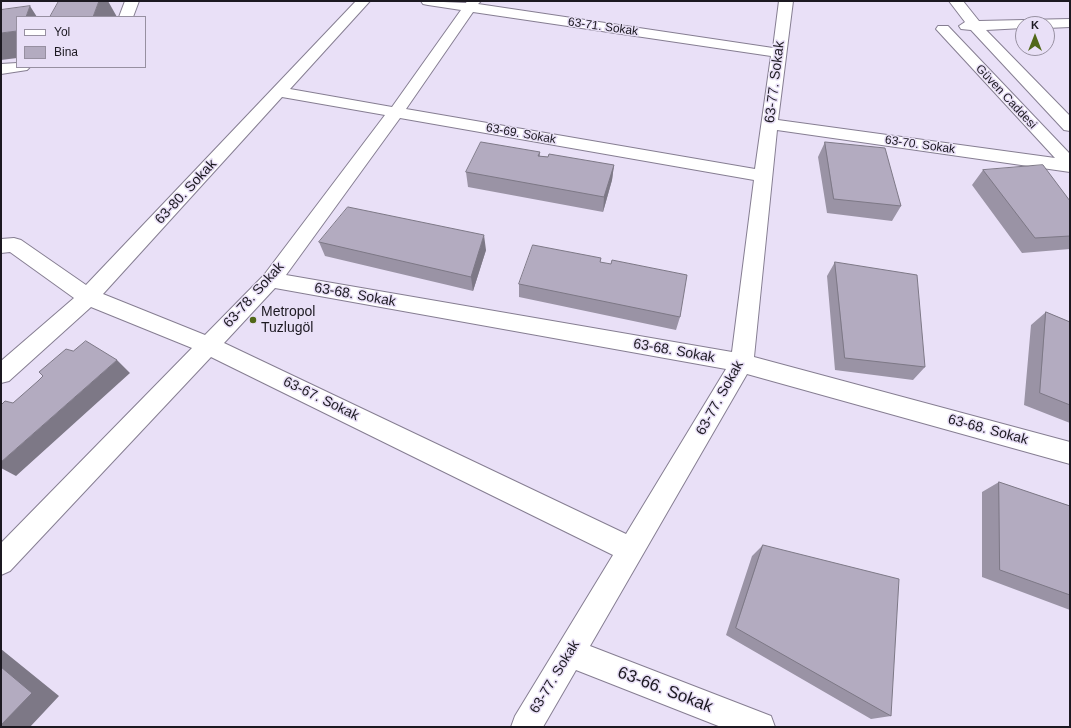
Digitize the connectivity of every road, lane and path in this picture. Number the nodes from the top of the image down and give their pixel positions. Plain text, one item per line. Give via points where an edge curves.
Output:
1 (132, 1) edge
2 (363, 1) edge
3 (428, 1) edge
4 (786, 1) edge
5 (956, 1) edge
6 (472, 4) edge
7 (126, 16) edge
8 (1055, 23) edge
9 (1070, 23) edge
10 (1015, 24) edge
11 (975, 26) junction
12 (779, 53) junction
13 (16, 68) edge
14 (1, 69) edge
15 (278, 92) junction
16 (396, 112) junction
17 (770, 124) junction
18 (1070, 126) edge
19 (1070, 165) edge
20 (763, 176) junction
21 (7, 245) edge
22 (271, 280) junction
23 (88, 297) junction
24 (208, 345) junction
25 (742, 362) junction
26 (1, 374) edge
27 (1070, 453) edge
28 (631, 550) junction
29 (1, 562) edge
30 (570, 653) junction
31 (526, 727) edge
32 (760, 727) edge

1 - 7 street
2 - 15 street, 63-80. Sokak
3 - 6 street, 63-71. Sokak
4 - 12 street, 63-77. Sokak
5 - 11 street, Güven Caddesi
6 - 12 street, 63-71. Sokak
6 - 16 street, 63-78. Sokak
8 - 9 street
10 - 11 street
11 - 18 street, Güven Caddesi
11 - 19 street, Güven Caddesi via 943,29
12 - 17 street, 63-77. Sokak
13 - 14 street
15 - 16 street, 63-69. Sokak
15 - 23 street, 63-80. Sokak
16 - 20 street, 63-69. Sokak
16 - 22 street, 63-78. Sokak
17 - 19 street, 63-70. Sokak
17 - 20 street, 63-77. Sokak
20 - 25 street, 63-77. Sokak
21 - 23 street, 63-67. Sokak
22 - 24 street, 63-78. Sokak
22 - 25 street, 63-68. Sokak
23 - 24 street, 63-67. Sokak
23 - 26 street, 63-80. Sokak
24 - 28 street, 63-67. Sokak
24 - 29 street, 63-78. Sokak
25 - 27 street, 63-68. Sokak
25 - 28 street, 63-77. Sokak
28 - 30 street, 63-77. Sokak
30 - 31 street, 63-77. Sokak
30 - 32 street, 63-66. Sokak

